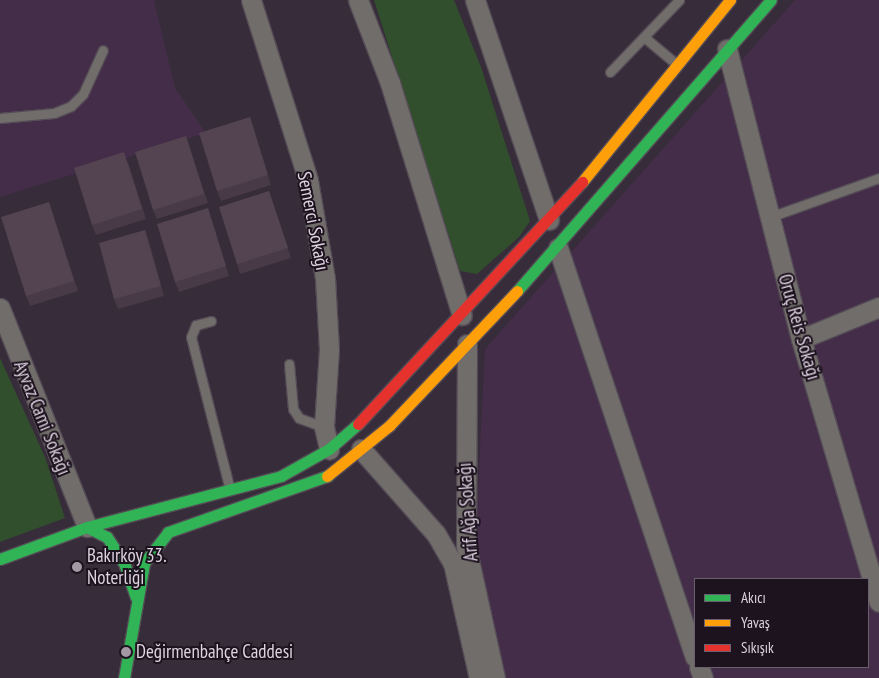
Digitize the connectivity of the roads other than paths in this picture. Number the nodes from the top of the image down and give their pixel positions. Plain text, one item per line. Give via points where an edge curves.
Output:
1 (250, 0) edge
2 (358, 0) edge
3 (475, 0) edge
4 (679, 0) edge
5 (730, 0) edge
6 (771, 0) edge
7 (644, 37) junction
8 (727, 49) junction
9 (103, 50) dead end
10 (677, 65) junction
11 (610, 72) dead end
12 (0, 118) edge
13 (879, 178) edge
14 (770, 217) junction
15 (549, 220) junction
16 (558, 248) junction
17 (879, 307) edge
18 (0, 308) edge
19 (462, 315) junction
20 (211, 321) dead end
21 (801, 339) junction
22 (467, 344) junction
23 (289, 364) dead end
24 (324, 427) junction
25 (329, 449) junction
26 (361, 449) junction
27 (230, 489) junction
28 (87, 527) junction
29 (0, 559) edge
30 (136, 597) junction
31 (879, 602) edge
32 (694, 654) edge
33 (124, 678) edge
34 (479, 678) edge
35 (495, 678) edge

1 - 24 street, Semerci Sokağı via 308,180 325,278 329,349
2 - 19 street via 390,83
3 - 15 street
4 - 7 lane
5 - 10 main road
6 - 8 main road
7 - 10 lane
7 - 11 lane
8 - 14 street, Oruç Reis Sokağı
8 - 16 main road
9 - 12 lane via 83,94 71,106 54,113
10 - 15 main road
13 - 14 lane
14 - 21 street, Oruç Reis Sokağı
15 - 19 main road
16 - 22 main road
16 - 32 street
17 - 21 street
18 - 28 street, Ayvaz Cami Sokağı
19 - 25 main road via 378,406
20 - 27 lane via 196,325 191,337
21 - 31 street, Oruç Reis Sokağı
22 - 26 main road via 389,426
22 - 35 street, Arif Ağa Sokağı via 466,546
23 - 24 lane via 292,409 299,418
24 - 25 street, Semerci Sokağı
25 - 27 main road via 281,476
26 - 30 main road via 322,480 168,532 144,563
26 - 34 street via 424,520 453,563
27 - 28 main road
28 - 29 main road
28 - 30 main road via 106,538 124,562
30 - 33 main road

